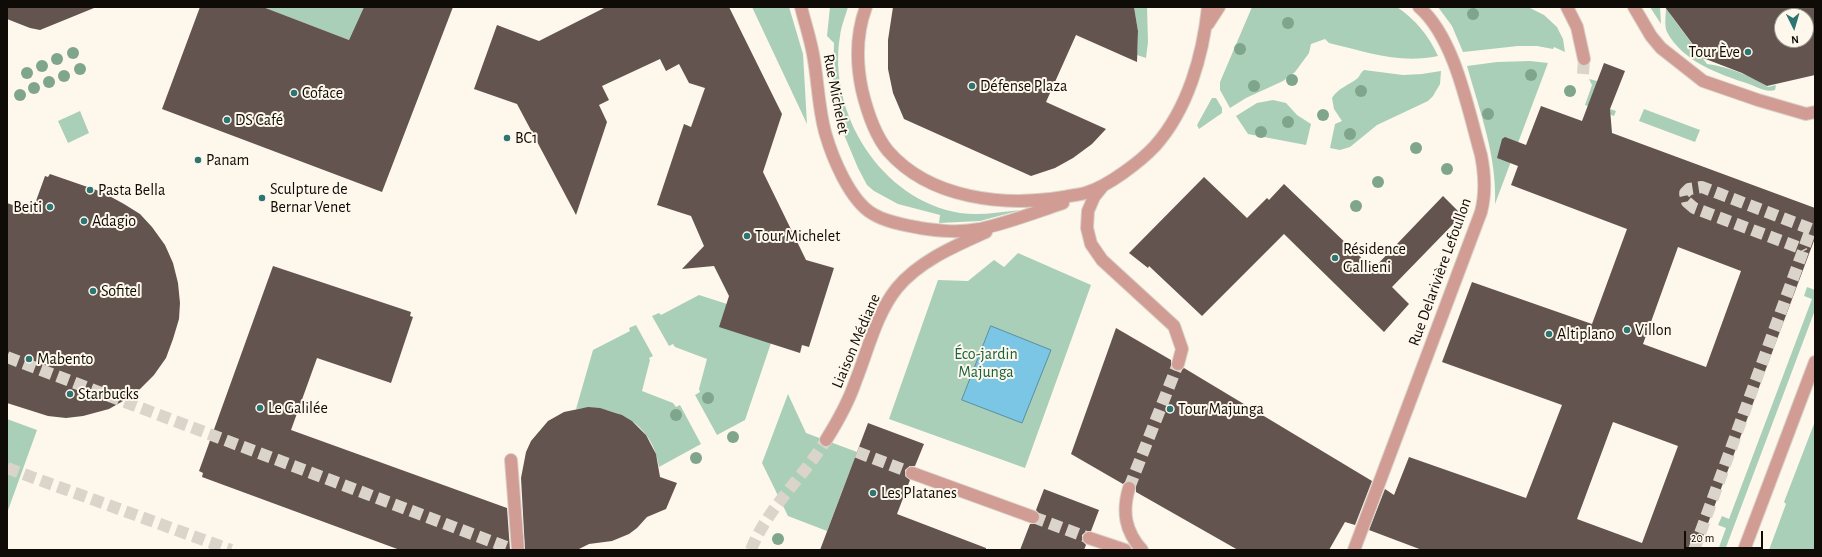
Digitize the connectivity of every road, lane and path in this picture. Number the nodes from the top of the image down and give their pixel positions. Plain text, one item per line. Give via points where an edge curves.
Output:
1 (801, 7) edge
2 (866, 7) edge
3 (1208, 7) edge
4 (1219, 7) edge
5 (1419, 7) edge
6 (1567, 7) edge
7 (1634, 7) edge
8 (1206, 29) junction
9 (1584, 59) tunnel mouth
10 (1815, 112) edge
11 (1109, 181) junction
12 (1089, 192) junction
13 (1011, 221) junction
14 (1815, 362) edge
15 (1178, 364) tunnel mouth
16 (826, 440) tunnel mouth
17 (511, 460) dead end
18 (912, 473) tunnel mouth
19 (1129, 488) tunnel mouth
20 (1033, 517) tunnel mouth
21 (1089, 538) tunnel mouth
22 (518, 550) edge
23 (1124, 550) edge
24 (1142, 550) edge
25 (1354, 550) edge
26 (1744, 550) edge

1 - 13 street, Rue Michelet via 813,54 826,132 833,154 845,179 866,209 880,218 937,231 979,229
2 - 12 street via 860,24 857,49 865,104 873,127 887,150 901,164 936,184 985,199 1036,201
3 - 8 street
4 - 8 street
5 - 25 street, Rue Delarivière Lefoullon via 1437,26 1453,61 1481,155 1485,193 1481,212
6 - 9 street via 1577,27
7 - 10 street via 1660,48 1703,81 1806,114
8 - 11 street via 1196,67 1174,120 1154,147 1135,164
11 - 12 street
11 - 15 street via 1089,206 1087,228 1091,244 1102,260 1174,326 1182,349
12 - 13 street, Rue Michelet
13 - 16 street, Liaison Médiane via 933,259 913,272 897,288 877,323 848,401
14 - 26 street
17 - 22 street
18 - 20 street
19 - 24 street via 1124,510 1128,531
21 - 23 street

